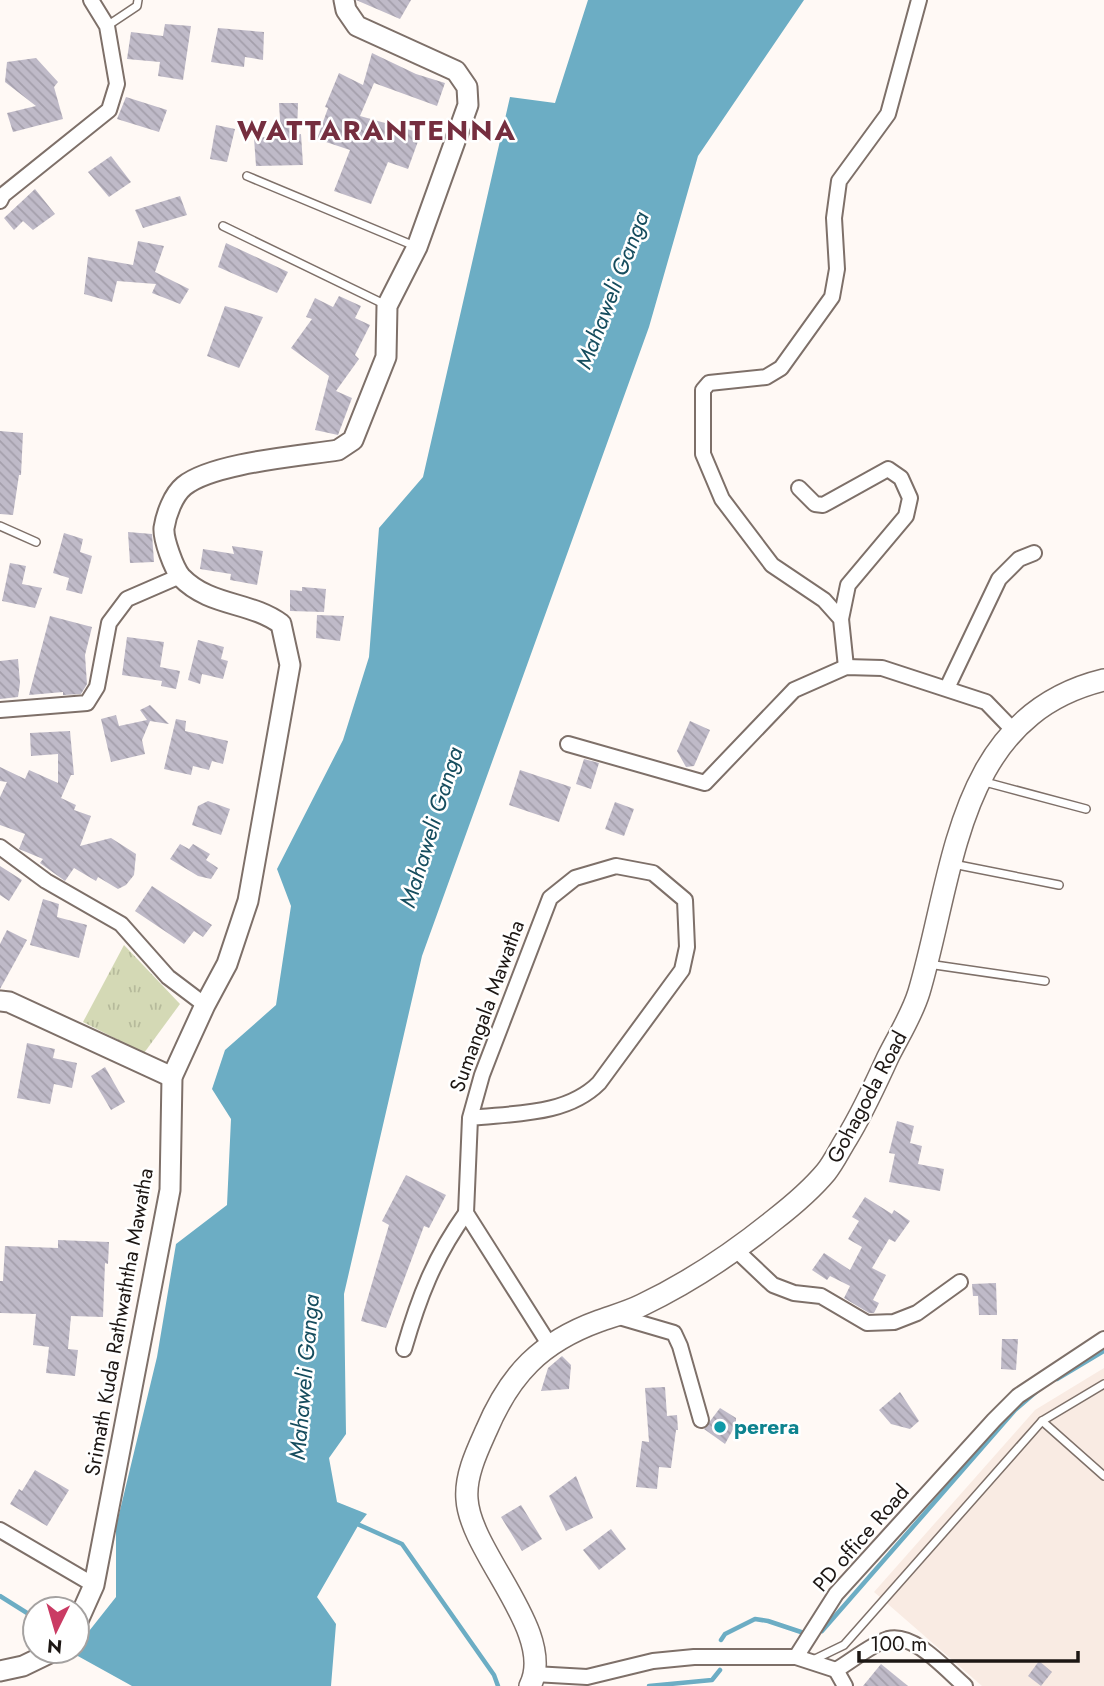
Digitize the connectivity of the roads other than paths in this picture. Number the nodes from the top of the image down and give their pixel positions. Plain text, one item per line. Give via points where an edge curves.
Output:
1 (91, 0) edge
2 (138, 0) edge
3 (344, 0) edge
4 (919, 0) edge
5 (107, 26) junction
6 (247, 176) dead end
7 (0, 201) edge
8 (223, 226) dead end
9 (417, 247) junction
10 (387, 306) junction
11 (799, 488) dead end
12 (0, 526) edge
13 (36, 542) dead end
14 (1034, 553) dead end
15 (180, 576) junction
16 (841, 619) junction
17 (846, 667) junction
18 (1104, 680) edge
19 (947, 688) junction
20 (0, 710) edge
21 (1013, 730) junction
22 (568, 744) dead end
23 (978, 780) junction
24 (1086, 809) dead end
25 (0, 847) edge
26 (952, 864) junction
27 (1059, 885) dead end
28 (926, 964) junction
29 (1045, 981) dead end
30 (0, 1001) edge
31 (205, 1005) junction
32 (172, 1077) junction
33 (470, 1118) junction
34 (466, 1213) junction
35 (737, 1251) junction
36 (960, 1282) dead end
37 (616, 1316) junction
38 (1104, 1339) edge
39 (549, 1344) junction
40 (404, 1349) dead end
41 (1104, 1384) edge
42 (701, 1420) dead end
43 (1042, 1421) junction
44 (1104, 1476) edge
45 (0, 1530) edge
46 (94, 1585) junction
47 (90, 1595) edge
48 (796, 1657) junction
49 (811, 1661) junction
50 (25, 1665) edge
51 (836, 1670) junction
52 (0, 1671) edge
53 (532, 1680) edge
54 (845, 1686) edge
55 (965, 1686) edge

1 - 5 street
2 - 5 lane
3 - 9 street via 357,26 456,71 467,87 468,105
4 - 16 street via 888,114 839,181 832,297 780,368 766,377 709,383 703,390 703,454 722,499 772,565 824,600
5 - 7 street via 117,84 109,110
6 - 9 lane
8 - 10 lane
9 - 10 street
10 - 15 street via 386,357 353,440 338,450 216,470 183,486 166,515 163,537
11 - 16 street via 815,504 823,505 888,469 901,478 911,498 906,516 848,584
12 - 13 lane
14 - 19 street via 1019,559 999,579
15 - 20 street via 127,599 109,623 97,687 87,703
15 - 31 street, Srimath Kuda Rathwaththa Mawatha via 212,599 266,613 281,624 290,665 248,901 228,964
16 - 17 street
17 - 19 street via 882,668
17 - 22 street via 794,690 705,783
18 - 21 main road, Gohagoda Road via 1054,698
19 - 21 street via 986,702
21 - 23 main road, Gohagoda Road
23 - 24 lane
23 - 26 main road, Gohagoda Road
25 - 31 street via 46,881 121,924 168,978
26 - 27 lane
26 - 28 main road, Gohagoda Road
28 - 29 lane
28 - 35 main road, Gohagoda Road via 910,1017 865,1109 827,1171
30 - 32 street
31 - 32 street, Srimath Kuda Rathwaththa Mawatha
32 - 46 street, Srimath Kuda Rathwaththa Mawatha via 170,1190
33 - 33 street, Sumangala Mawatha via 550,898 575,878 616,866 653,873 685,900 687,947 682,970 599,1083 556,1109
33 - 34 street, Sumangala Mawatha
34 - 39 street
34 - 40 street via 419,1298
35 - 36 street via 773,1285 821,1296 867,1323 894,1322 917,1313
35 - 37 main road, Gohagoda Road
37 - 39 main road, Gohagoda Road
37 - 42 street via 674,1333
38 - 48 street, PD office Road via 1018,1396 994,1420 836,1594
39 - 53 main road, Gohagoda Road via 526,1364 501,1398 471,1469 466,1496 473,1527 523,1618 532,1649
41 - 43 lane
43 - 44 lane
43 - 49 lane via 844,1645
45 - 46 street
46 - 47 street, Srimath Kuda Rathwaththa Mawatha
48 - 49 street
48 - 53 street via 694,1657 653,1661 587,1677
49 - 51 street
50 - 52 street
51 - 54 street
51 - 55 street via 886,1640 900,1638 915,1643

